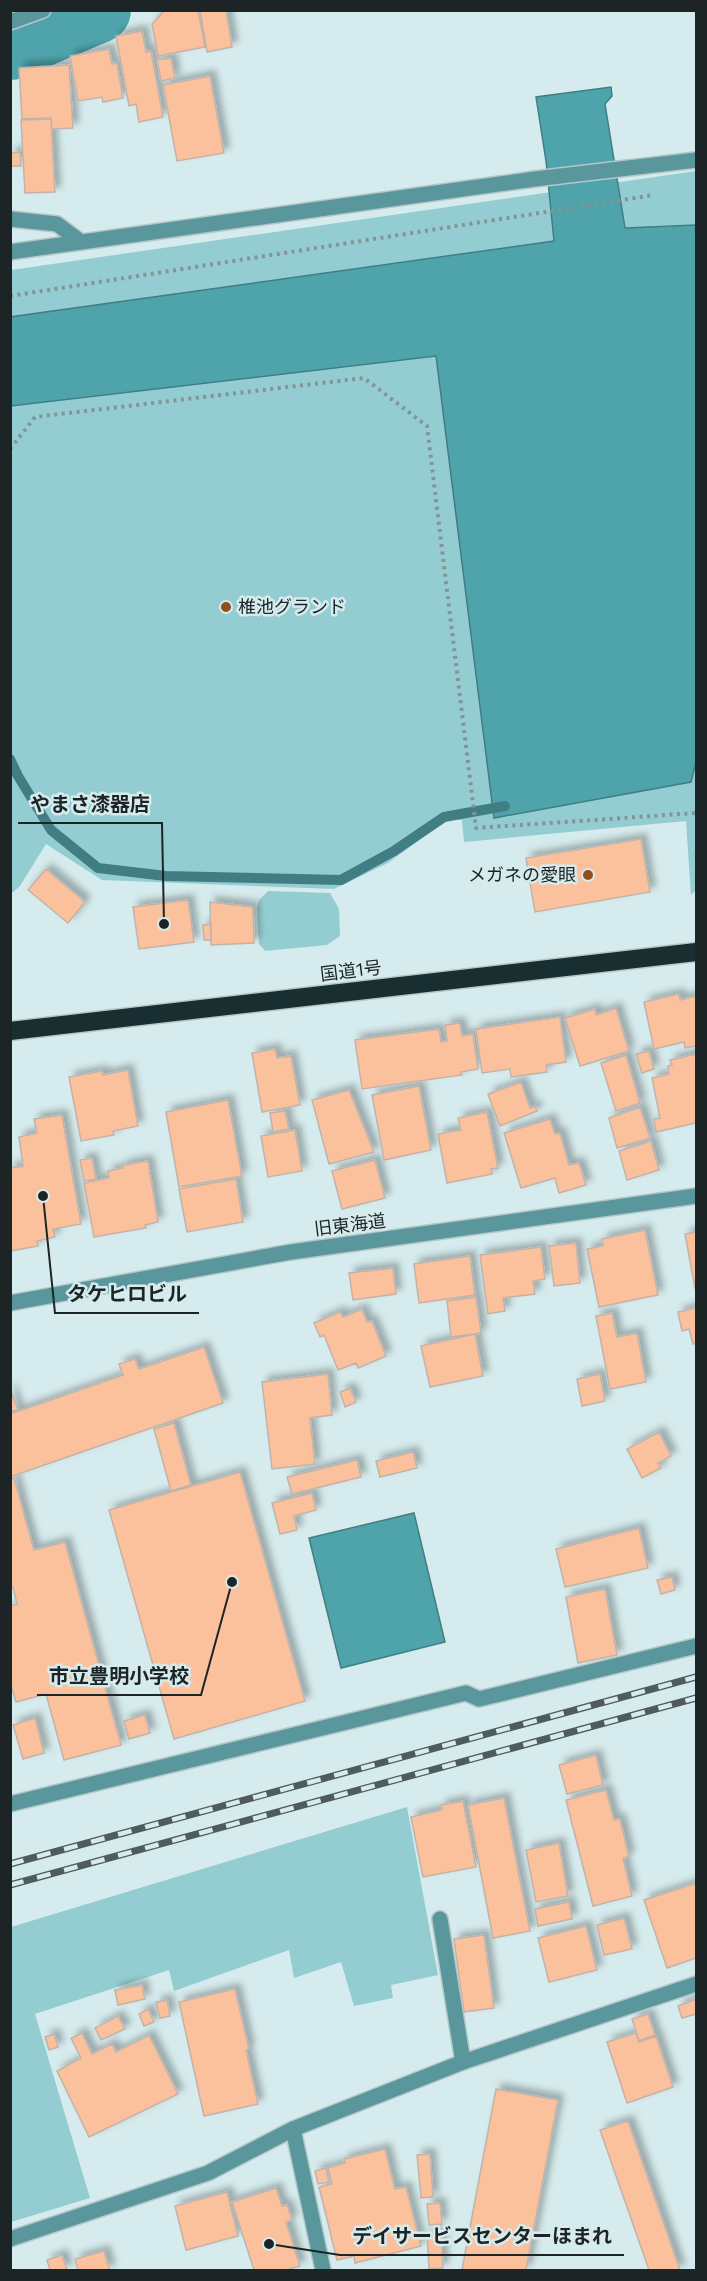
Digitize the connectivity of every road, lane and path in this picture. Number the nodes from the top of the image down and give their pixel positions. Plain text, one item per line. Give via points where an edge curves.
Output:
1 (43, 10) edge
2 (10, 22) edge
3 (696, 160) edge
4 (645, 196) dead end
5 (10, 219) edge
6 (81, 242) junction
7 (10, 252) edge
8 (10, 296) edge
9 (10, 449) edge
10 (696, 813) edge
11 (696, 952) edge
12 (10, 1031) edge
13 (696, 1196) edge
14 (10, 1302) edge
15 (696, 1646) edge
16 (10, 1804) edge
17 (440, 1918) dead end
18 (696, 1984) edge
19 (463, 2062) junction
20 (293, 2129) junction
21 (10, 2239) edge
22 (323, 2271) edge

1 - 2 street
3 - 6 street
4 - 8 path
5 - 6 street via 57,224
6 - 7 street
9 - 10 path via 35,417 364,378 428,426 477,828
11 - 12 highway, 国道1号
13 - 14 street, 旧東海道 via 291,1252
15 - 16 street via 479,1699 466,1693
17 - 19 street
18 - 19 street
19 - 20 street
20 - 21 street via 208,2174
20 - 22 street

